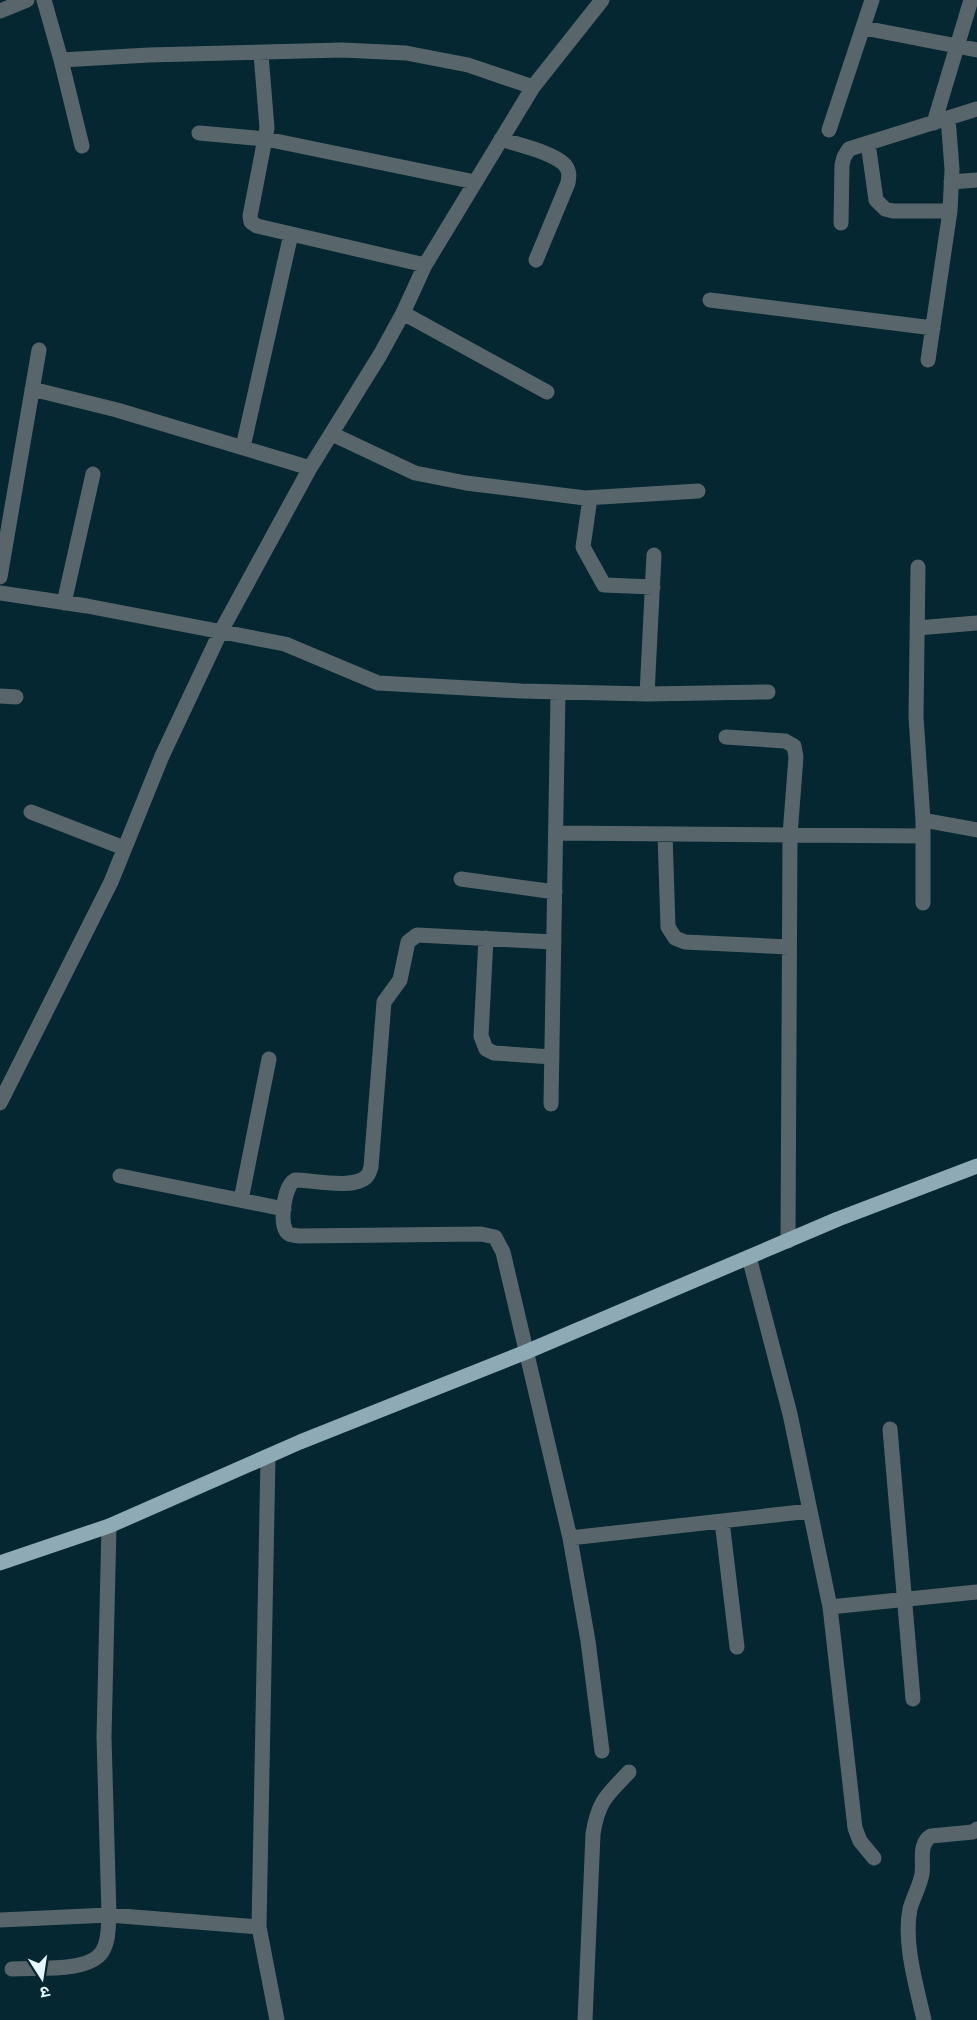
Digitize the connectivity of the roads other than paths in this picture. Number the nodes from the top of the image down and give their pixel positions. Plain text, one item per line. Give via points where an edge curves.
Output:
1 (27, 0) edge
2 (44, 0) edge
3 (602, 0) edge
4 (872, 0) edge
5 (971, 0) edge
6 (0, 11) edge
7 (864, 28) junction
8 (957, 46) junction
9 (977, 50) edge
10 (261, 54) junction
11 (61, 60) junction
12 (533, 87) junction
13 (977, 109) edge
14 (941, 121) junction
15 (829, 130) dead end
16 (199, 133) dead end
17 (266, 139) junction
18 (501, 139) junction
19 (868, 143) junction
20 (82, 146) dead end
21 (977, 180) edge
22 (475, 182) junction
23 (951, 182) junction
24 (950, 211) junction
25 (841, 223) dead end
26 (291, 234) junction
27 (536, 260) dead end
28 (425, 265) junction
29 (710, 300) dead end
30 (403, 313) junction
31 (933, 328) junction
32 (39, 350) dead end
33 (928, 360) dead end
34 (32, 389) junction
35 (547, 392) dead end
36 (332, 434) junction
37 (243, 447) junction
38 (310, 468) junction
39 (93, 474) dead end
40 (698, 491) dead end
41 (590, 498) junction
42 (654, 555) dead end
43 (918, 567) dead end
44 (0, 577) edge
45 (653, 587) junction
46 (0, 593) edge
47 (64, 603) junction
48 (977, 623) edge
49 (917, 628) junction
50 (220, 633) junction
51 (558, 692) junction
52 (768, 692) dead end
53 (647, 694) junction
54 (0, 696) edge
55 (16, 698) dead end
56 (726, 737) dead end
57 (31, 812) dead end
58 (923, 828) junction
59 (977, 830) edge
60 (556, 833) junction
61 (665, 834) junction
62 (790, 835) junction
63 (124, 848) junction
64 (461, 879) dead end
65 (555, 892) junction
66 (923, 903) dead end
67 (486, 938) junction
68 (554, 942) junction
69 (789, 947) junction
70 (552, 1057) junction
71 (269, 1059) dead end
72 (0, 1103) edge
73 (551, 1104) dead end
74 (977, 1166) edge
75 (120, 1176) dead end
76 (241, 1200) junction
77 (284, 1209) junction
78 (788, 1241) junction
79 (749, 1257) junction
80 (526, 1352) junction
81 (890, 1429) dead end
82 (268, 1457) junction
83 (810, 1511) junction
84 (722, 1521) junction
85 (109, 1526) junction
86 (570, 1538) junction
87 (0, 1563) edge
88 (977, 1592) edge
89 (904, 1599) junction
90 (830, 1607) junction
91 (737, 1647) dead end
92 (913, 1699) dead end
93 (602, 1751) dead end
94 (629, 1772) dead end
95 (977, 1829) edge
96 (874, 1858) dead end
97 (110, 1915) junction
98 (0, 1920) edge
99 (259, 1927) junction
100 (12, 1969) dead end
101 (277, 2020) edge
102 (585, 2020) edge
103 (924, 2020) edge

1 - 6 street
2 - 11 street
3 - 12 street
4 - 7 street
5 - 8 street
7 - 8 street
7 - 15 street
8 - 9 street
8 - 14 street
10 - 11 street
10 - 12 street via 342,50 406,53 468,65
10 - 17 street
11 - 20 street
12 - 18 street
13 - 14 street
14 - 19 street
14 - 23 street via 952,168
16 - 17 street
17 - 22 street
17 - 26 street via 251,222
18 - 22 street
18 - 27 street via 553,157 566,166 569,174
19 - 24 street via 880,205 893,211
19 - 25 street via 849,149 844,157
21 - 23 street
22 - 28 street
23 - 24 street
24 - 31 street
26 - 28 street
26 - 37 street
28 - 30 street
29 - 31 street
30 - 35 street
30 - 36 street
31 - 33 street
32 - 34 street
34 - 37 street
34 - 44 street
36 - 38 street
36 - 41 street via 415,473
37 - 38 street
38 - 50 street
39 - 47 street
40 - 41 street
41 - 45 street via 583,548 604,585
42 - 45 street
43 - 49 street
45 - 53 street
46 - 47 street
47 - 50 street
48 - 49 street
49 - 58 street via 916,717
50 - 51 street via 285,644 378,683
50 - 63 street
51 - 53 street
51 - 60 street
52 - 53 street
54 - 55 street
56 - 62 street via 785,741 794,747
57 - 63 street
58 - 59 street
58 - 62 street
58 - 66 street
60 - 61 street
60 - 65 street
61 - 62 street
61 - 69 street via 668,927 675,938 685,942
62 - 69 street
63 - 72 street via 111,882
64 - 65 street
65 - 68 street
67 - 68 street
67 - 70 street via 481,1036 486,1049 494,1053
67 - 77 street via 417,935 408,942 400,980 384,1002 371,1167 367,1177 349,1184 295,1180 286,1190
68 - 70 street
69 - 78 street
70 - 73 street
71 - 76 street
74 - 78 main road
75 - 76 street
76 - 77 street
77 - 80 street via 285,1230 299,1236 495,1237 503,1252
78 - 79 main road
79 - 80 main road
79 - 83 street via 790,1414
80 - 82 main road
80 - 86 street
81 - 89 street
82 - 85 main road
82 - 99 street
83 - 84 street
83 - 90 street
84 - 86 street
84 - 91 street
85 - 87 main road
85 - 97 street via 104,1737
86 - 93 street
88 - 89 street
89 - 90 street
89 - 92 street
90 - 96 street via 855,1828
94 - 102 street via 603,1799 596,1815
95 - 103 street via 931,1836 922,1846 923,1870 910,1910 909,1928 914,1979
97 - 98 street
97 - 99 street
97 - 100 street via 103,1950 89,1963
99 - 101 street

